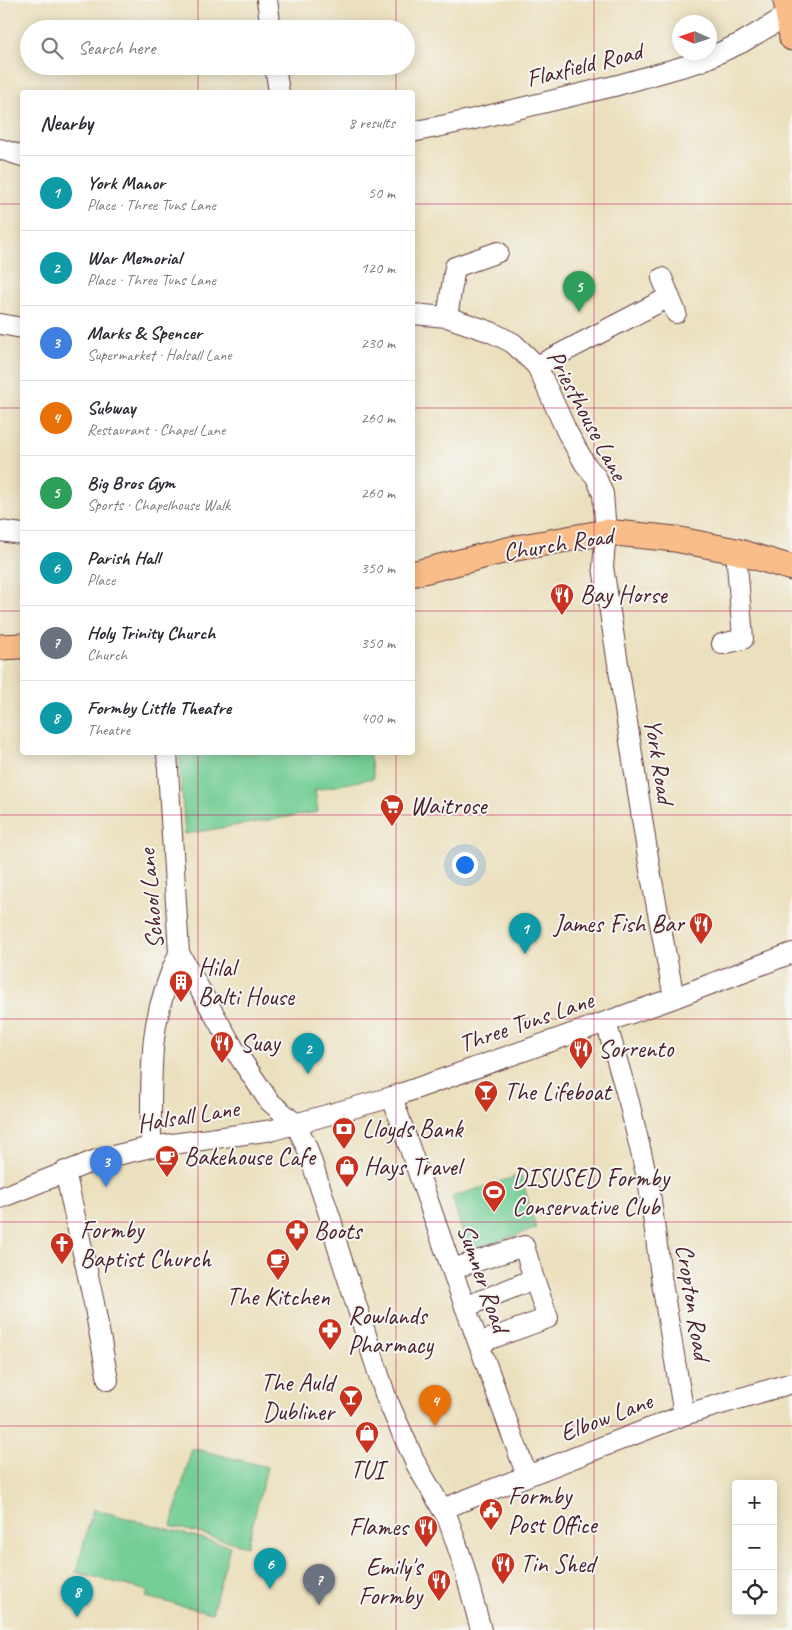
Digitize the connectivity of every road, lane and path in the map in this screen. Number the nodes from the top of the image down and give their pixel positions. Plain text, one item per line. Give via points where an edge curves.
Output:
1 (267, 0) edge
2 (789, 18) edge
3 (270, 20) edge
4 (276, 75) edge
5 (278, 90) edge
6 (415, 131) edge
7 (0, 149) edge
8 (20, 155) edge
9 (498, 252) dead end
10 (662, 278) dead end
11 (415, 314) edge
12 (447, 317) junction
13 (0, 324) edge
14 (20, 328) edge
15 (537, 366) junction
16 (0, 531) edge
17 (606, 532) junction
18 (20, 534) edge
19 (736, 551) junction
20 (792, 568) edge
21 (415, 573) edge
22 (722, 644) dead end
23 (20, 646) edge
24 (0, 647) edge
25 (167, 755) edge
26 (179, 953) junction
27 (792, 953) edge
28 (674, 998) junction
29 (606, 1022) junction
30 (392, 1097) junction
31 (296, 1124) junction
32 (273, 1130) joint
33 (151, 1147) junction
34 (65, 1171) junction
35 (0, 1198) edge
36 (452, 1269) junction
37 (534, 1279) junction
38 (465, 1307) junction
39 (479, 1343) junction
40 (108, 1380) dead end
41 (792, 1383) edge
42 (684, 1415) junction
43 (527, 1476) junction
44 (442, 1509) junction
45 (481, 1630) edge

1 - 3 street
2 - 6 street, Flaxfield Road via 699,62 618,85
4 - 5 street
7 - 8 street
9 - 12 street via 455,267
10 - 15 street via 673,305
11 - 12 street, Priesthouse Lane
12 - 15 street, Priesthouse Lane via 514,343
13 - 14 street
15 - 17 street, Priesthouse Lane via 576,449 596,477 603,494
16 - 18 street
17 - 19 main road, Church Road via 675,539
17 - 21 main road, Church Road via 511,549
17 - 28 street, York Road via 603,567 650,870
19 - 20 main road, Church Road
19 - 22 street via 744,640
23 - 24 main road
25 - 26 street, School Lane
26 - 31 street, School Lane via 234,1049 269,1101
26 - 33 street via 167,981 154,1037
27 - 28 street, Three Tuns Lane
28 - 29 street, Three Tuns Lane
29 - 30 street, Three Tuns Lane
29 - 42 street, Cropton Road via 649,1186
30 - 31 street, Three Tuns Lane
30 - 36 street, Sumner Road
31 - 32 street, Three Tuns Lane
31 - 44 street via 332,1223 386,1397 416,1464
32 - 33 street, Halsall Lane
33 - 34 street, Halsall Lane
34 - 35 street, Halsall Lane
34 - 40 street
36 - 37 street via 524,1246
36 - 38 street, Sumner Road
37 - 38 street
37 - 39 street via 548,1318
38 - 39 street, Sumner Road
39 - 43 street, Sumner Road
41 - 42 street, Elbow Lane
42 - 43 street, Elbow Lane
43 - 44 street, Elbow Lane
44 - 45 street via 463,1563

